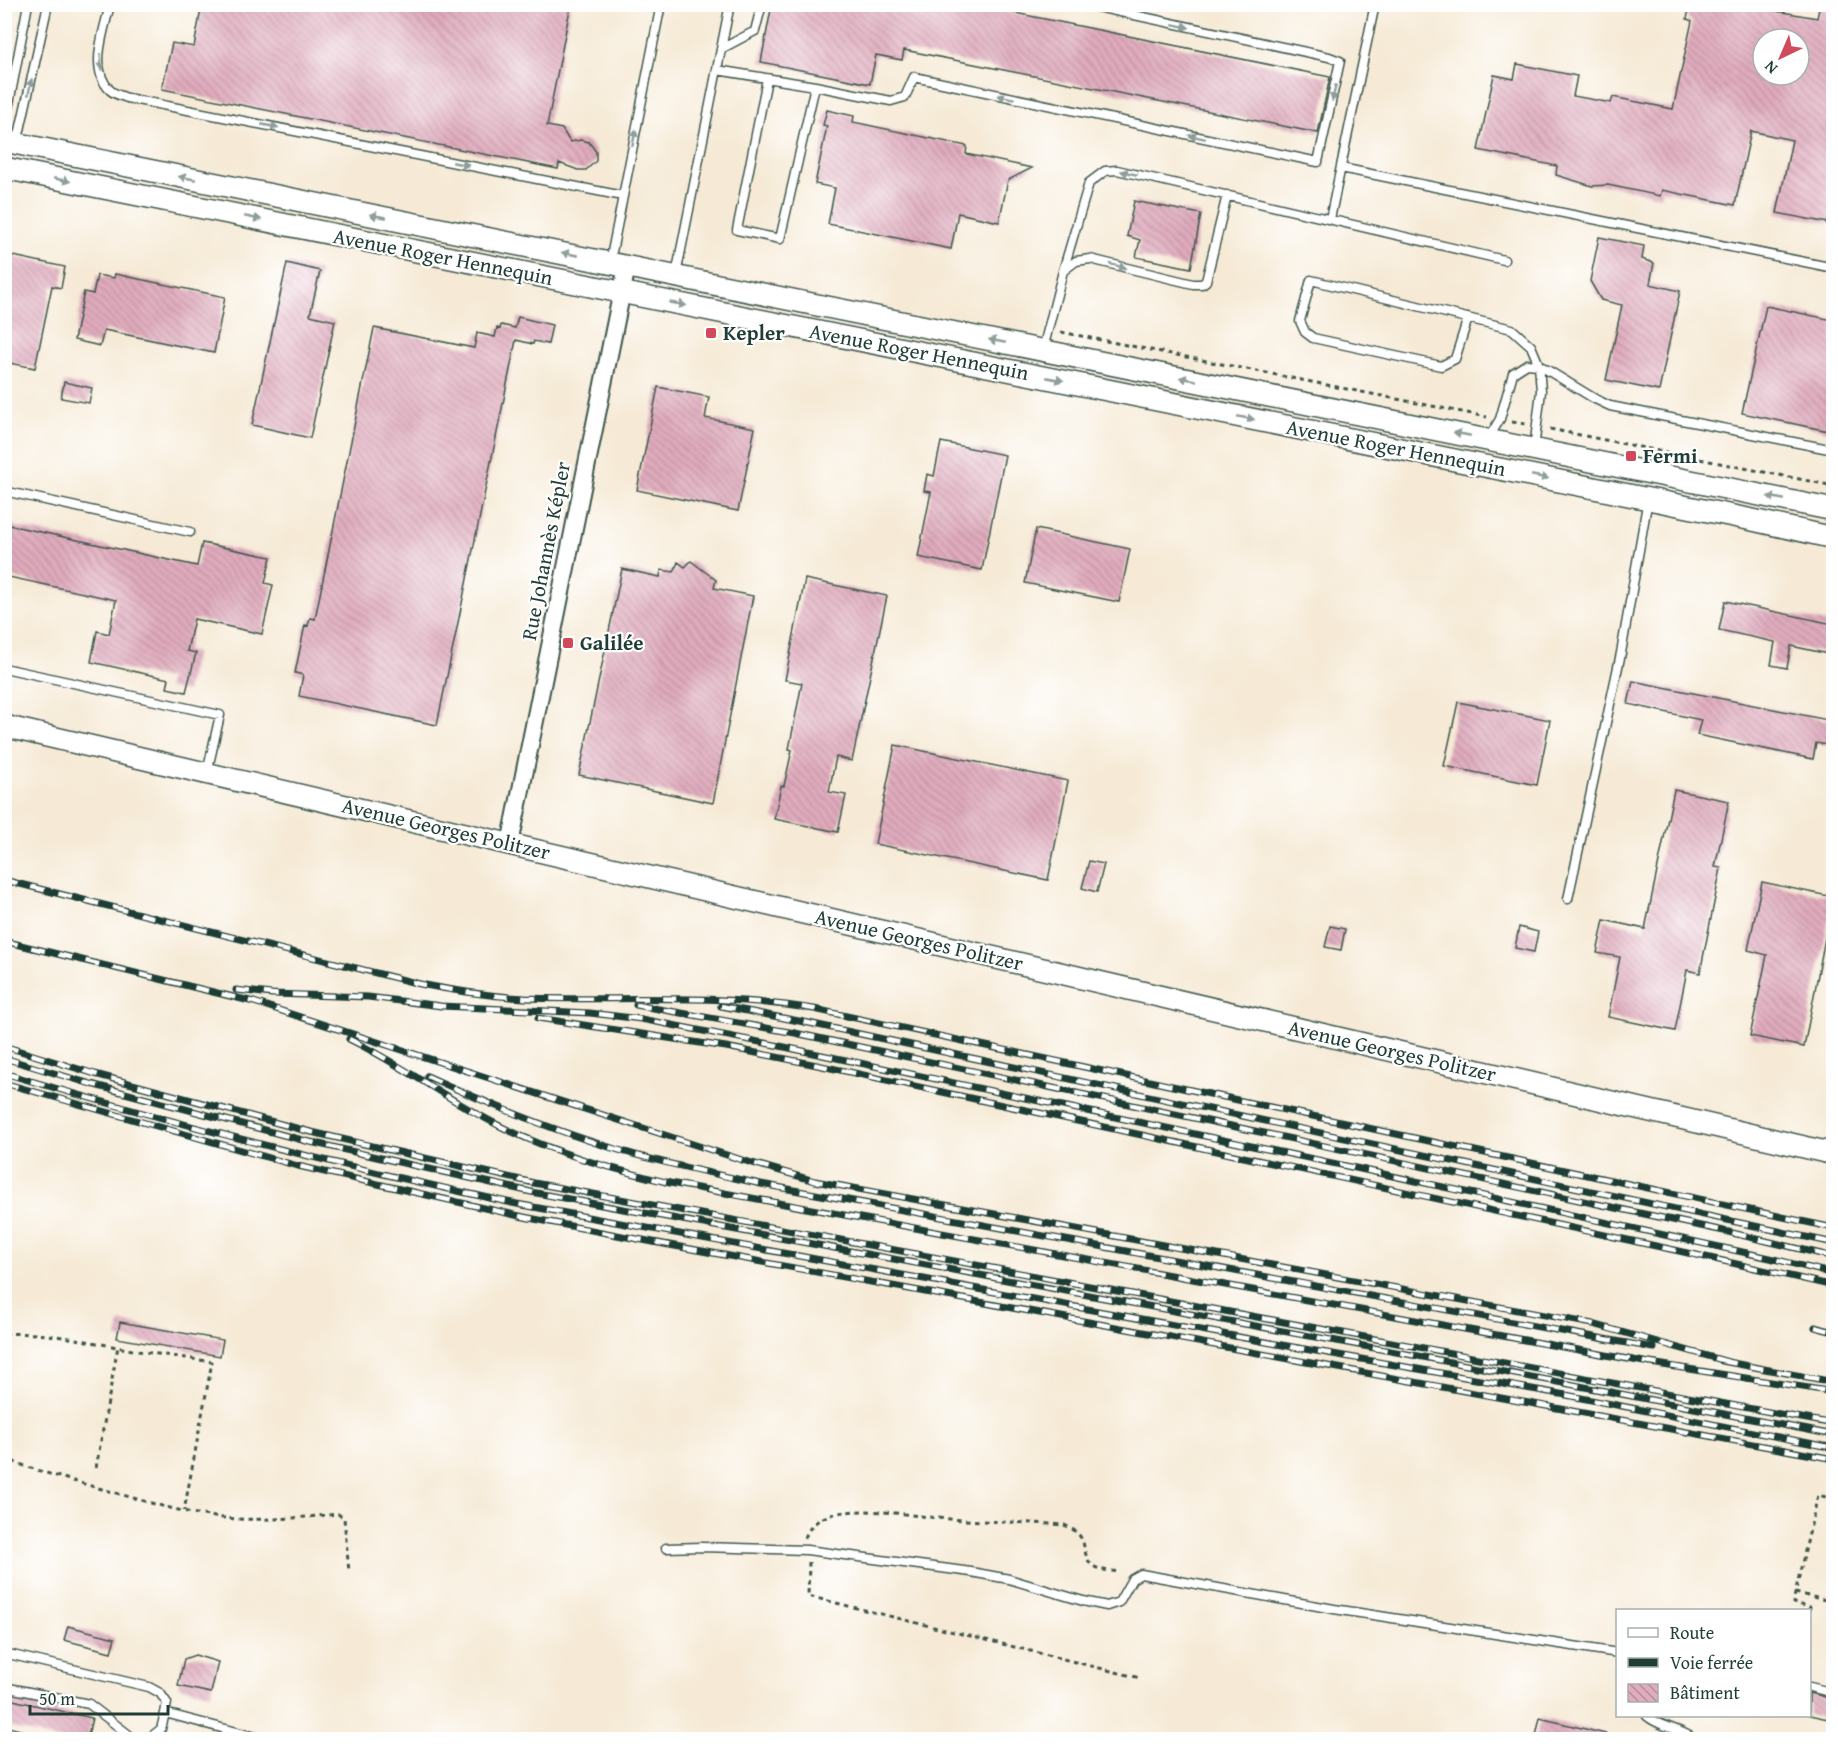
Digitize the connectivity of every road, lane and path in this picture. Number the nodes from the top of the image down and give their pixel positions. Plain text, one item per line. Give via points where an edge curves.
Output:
1 (28, 4) edge
2 (48, 4) edge
3 (110, 4) edge
4 (661, 4) edge
5 (730, 4) edge
6 (762, 4) edge
7 (1083, 4) edge
8 (1375, 4) edge
9 (721, 49) junction
10 (717, 70) junction
11 (766, 79) junction
12 (815, 86) junction
13 (9, 138) edge
14 (4, 168) edge
15 (1341, 168) junction
16 (1227, 195) junction
17 (623, 196) junction
18 (1330, 219) junction
19 (1504, 260) dead end
20 (618, 264) junction
21 (1833, 268) edge
22 (1063, 271) junction
23 (675, 276) junction
24 (621, 293) junction
25 (1468, 318) junction
26 (1043, 350) junction
27 (1539, 365) junction
28 (1488, 440) junction
29 (1534, 449) junction
30 (1833, 450) edge
31 (4, 491) edge
32 (1648, 499) junction
33 (1833, 510) edge
34 (190, 532) dead end
35 (1833, 538) edge
36 (4, 668) edge
37 (4, 726) edge
38 (207, 774) junction
39 (510, 844) junction
40 (1568, 898) dead end
41 (1833, 1154) edge
42 (4, 1334) edge
43 (118, 1346) junction
44 (4, 1458) edge
45 (96, 1468) dead end
46 (1833, 1499) edge
47 (184, 1511) junction
48 (666, 1548) dead end
49 (348, 1572) dead end
50 (1796, 1593) junction
51 (1833, 1602) edge
52 (1810, 1609) edge
53 (4, 1653) edge
54 (1616, 1653) edge
55 (4, 1687) edge
56 (1811, 1688) edge
57 (1833, 1693) edge
58 (165, 1713) junction
59 (1649, 1717) edge
60 (137, 1740) edge
61 (147, 1740) edge
62 (267, 1740) edge
63 (1695, 1740) edge

1 - 13 lane
13 -> 2 lane
3 -> 17 lane via 98,61 111,90 127,98
17 -> 4 lane
5 - 9 lane
6 - 9 lane via 755,31
7 -> 12 lane via 1340,61 1318,162 914,77 905,97 891,101
8 - 15 lane
9 - 10 lane
10 - 11 lane
10 - 23 lane
11 - 12 lane
11 - 12 lane via 738,230 780,239
20 -> 13 street, Avenue Roger Hennequin
14 -> 24 street, Avenue Roger Hennequin
15 - 18 lane
15 - 21 lane
16 - 18 lane
16 -> 22 lane via 1117,170 1105,171 1089,183
22 -> 16 lane via 1076,261 1090,259 1202,284 1206,281
17 - 20 lane
18 - 19 lane
20 - 23 street, Avenue Roger Hennequin
20 - 24 street, Rue Johannès Képler
22 - 26 lane
26 -> 23 street, Avenue Roger Hennequin
24 -> 32 street, Avenue Roger Hennequin
24 - 39 street, Rue Johannès Képler
25 - 25 lane via 1311,280 1300,321 1313,338 1441,366 1455,359
25 - 27 lane via 1512,329 1531,346
28 -> 26 street, Avenue Roger Hennequin
27 - 28 lane via 1527,364 1513,373 1500,419
27 - 29 lane via 1541,391
27 - 30 lane via 1610,406
28 - 29 street, Avenue Roger Hennequin
33 -> 29 street, Avenue Roger Hennequin
31 - 34 lane
32 - 35 street, Avenue Roger Hennequin
32 - 40 lane via 1621,653
36 - 38 lane via 220,715
37 - 38 street, Avenue Georges Politzer
38 - 39 street, Avenue Georges Politzer
39 - 41 street, Avenue Georges Politzer
42 - 43 path via 47,1334
43 - 45 path
43 - 47 path via 212,1362
44 - 47 path via 47,1474
46 - 50 path via 1818,1496
47 - 49 path via 244,1518 338,1514 344,1518
48 - 54 lane via 807,1550 1009,1579 1107,1606 1119,1602 1132,1579 1141,1574 1334,1610
50 - 51 path
50 - 52 path via 1793,1603
53 - 58 lane via 150,1687 167,1703
55 - 60 lane via 89,1704
56 - 57 lane
58 - 61 lane via 161,1729
58 - 62 lane
59 - 63 lane

